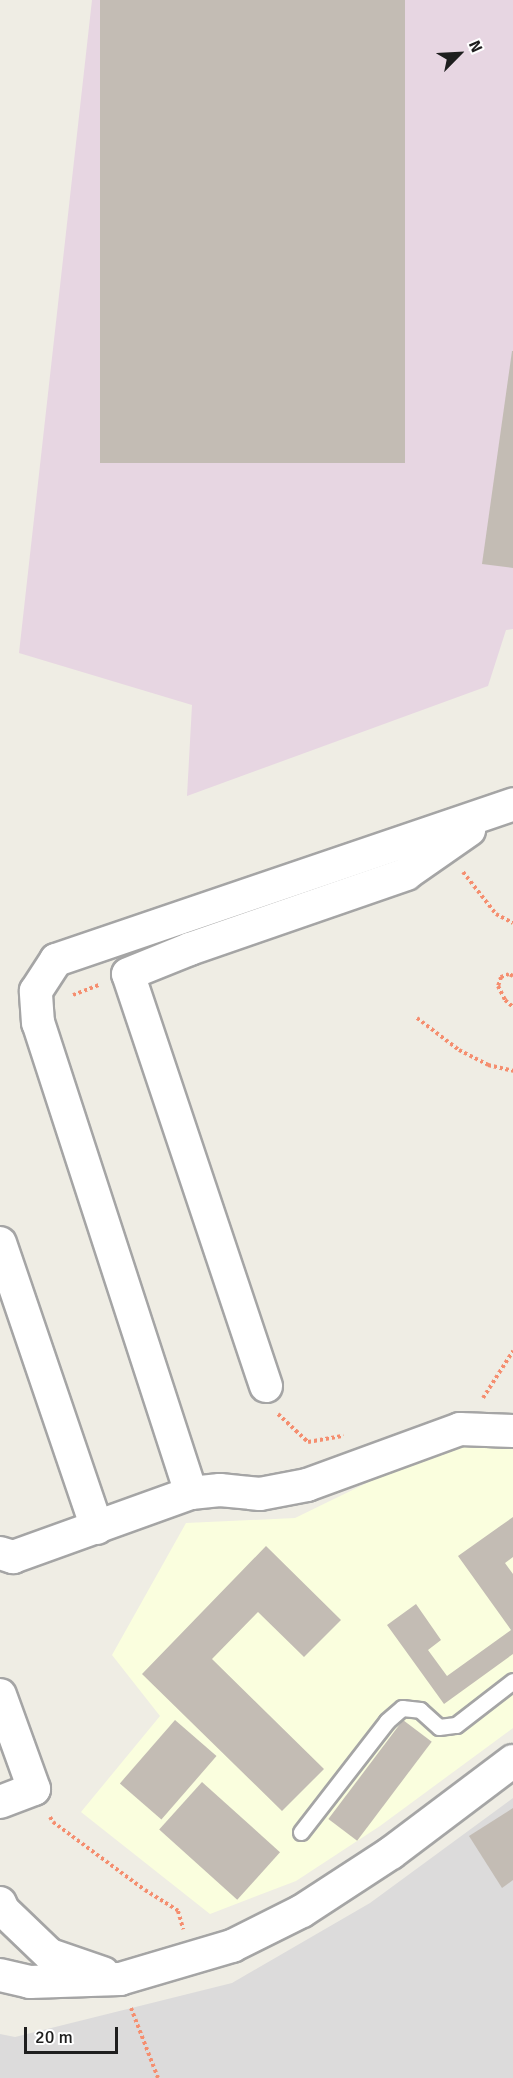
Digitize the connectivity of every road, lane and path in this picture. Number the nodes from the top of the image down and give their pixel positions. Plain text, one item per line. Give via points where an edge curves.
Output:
1 (504, 807) edge
2 (444, 847) junction
3 (513, 923) edge
4 (128, 974) junction
5 (513, 976) edge
6 (513, 1007) edge
7 (37, 1008) junction
8 (417, 1018) dead end
9 (513, 1071) edge
10 (0, 1243) edge
11 (513, 1351) edge
12 (266, 1386) joint
13 (499, 1430) edge
14 (344, 1436) dead end
15 (191, 1493) junction
16 (98, 1528) junction
17 (0, 1553) edge
18 (513, 1681) edge
19 (0, 1695) edge
20 (513, 1761) edge
21 (34, 1789) junction
22 (0, 1802) edge
23 (301, 1833) dead end
24 (0, 1903) edge
25 (192, 1959) junction
26 (0, 1975) edge
27 (120, 1979) junction
28 (158, 2078) edge

1 - 2 street
1 - 7 street via 56,960 36,991
2 - 3 path via 496,914
2 - 4 street via 406,874
4 - 7 path
4 - 12 street
5 - 6 path via 501,977 498,986
7 - 15 street via 38,1023
8 - 9 path via 459,1050 488,1065
10 - 16 street
11 - 13 path via 474,1411
12 - 14 path via 279,1416 308,1442
13 - 15 street via 460,1429 307,1485 260,1494 220,1490
15 - 16 street
16 - 17 street via 13,1557
18 - 23 lane via 456,1725 439,1727 420,1710 402,1708 387,1721
19 - 21 street
20 - 25 street via 391,1853 302,1911 232,1946
21 - 22 street
21 - 25 path via 53,1822 178,1911
24 - 27 street via 50,1955
25 - 27 street
26 - 27 street via 30,1982
27 - 28 path

